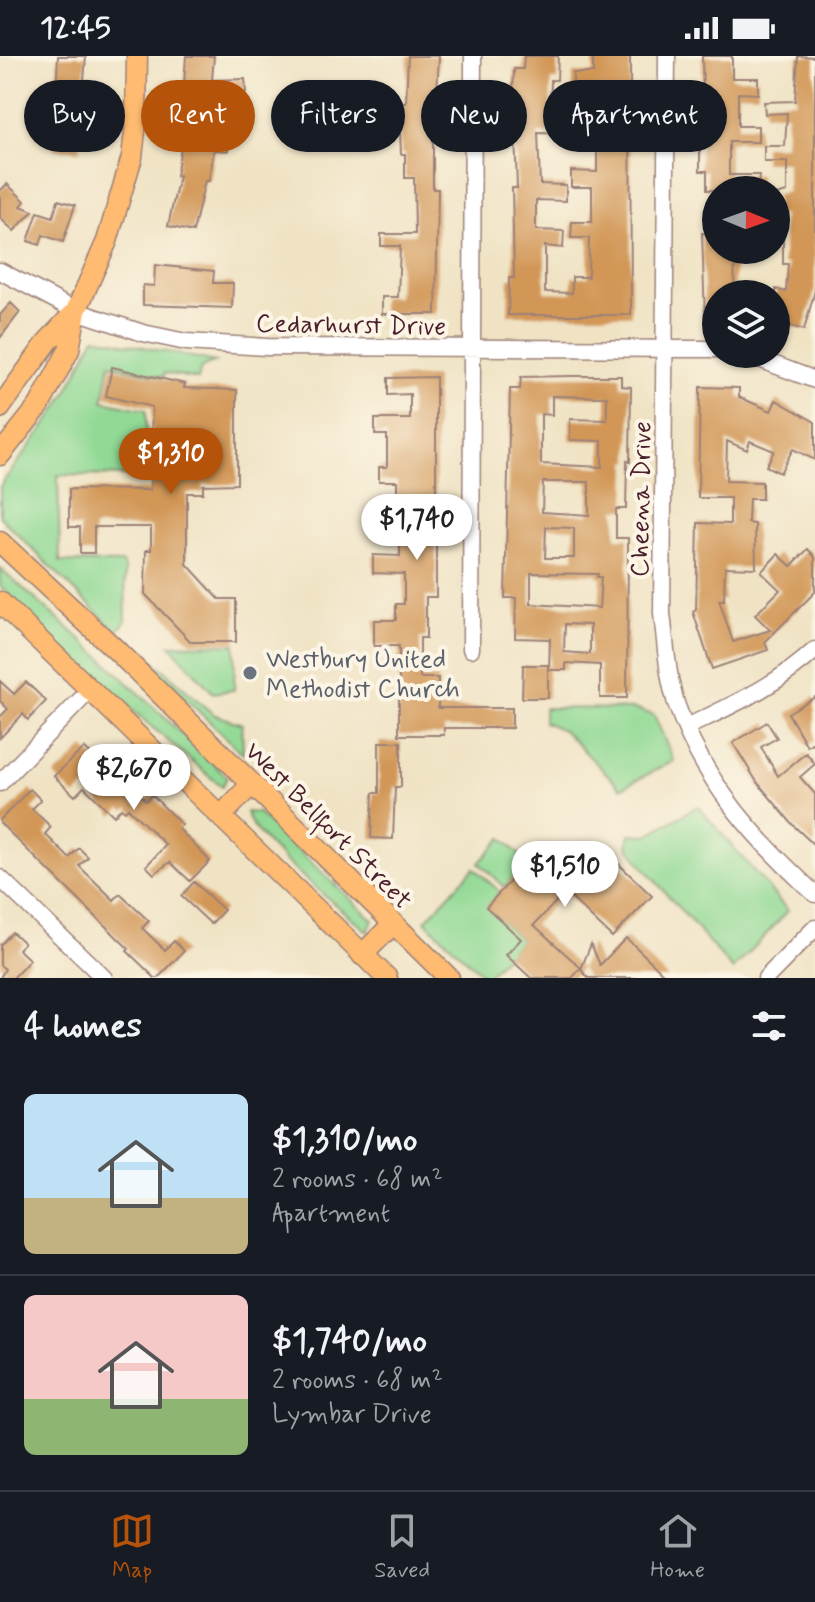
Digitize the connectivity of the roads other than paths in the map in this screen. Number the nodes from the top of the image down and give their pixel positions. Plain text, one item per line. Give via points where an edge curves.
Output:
1 (137, 56) edge
2 (473, 56) edge
3 (667, 56) edge
4 (0, 271) edge
5 (76, 311) junction
6 (473, 349) junction
7 (666, 349) junction
8 (702, 349) edge
9 (783, 368) edge
10 (815, 380) edge
11 (0, 408) edge
12 (0, 455) edge
13 (0, 542) edge
14 (0, 602) edge
15 (471, 649) dead end
16 (815, 650) edge
17 (89, 691) junction
18 (687, 727) junction
19 (0, 783) edge
20 (251, 785) junction
21 (221, 816) junction
22 (0, 878) edge
23 (815, 894) edge
24 (392, 925) junction
25 (815, 928) edge
26 (362, 955) junction
27 (104, 978) edge
28 (387, 978) edge
29 (449, 978) edge
30 (766, 978) edge

1 - 5 main road via 132,157 107,241
2 - 6 street
3 - 7 street, Cheena Drive
4 - 5 street, Cedarhurst Drive
5 - 6 street, Cedarhurst Drive via 143,333 223,346
5 - 11 main road
5 - 12 main road via 69,350 39,406
6 - 7 street, Cedarhurst Drive
6 - 15 street
7 - 8 street, Cedarhurst Drive
7 - 18 street, Cheena Drive via 662,614 668,669
9 - 10 street
13 - 20 main road, West Bellfort Street
14 - 17 main road
16 - 18 street via 794,670 746,699
17 - 19 street
17 - 21 main road
18 - 23 street, Cheena Drive via 718,789
20 - 21 main road
20 - 24 main road, West Bellfort Street
21 - 26 main road
22 - 27 street
24 - 26 main road
24 - 29 main road, West Bellfort Street
25 - 30 street
26 - 28 main road

